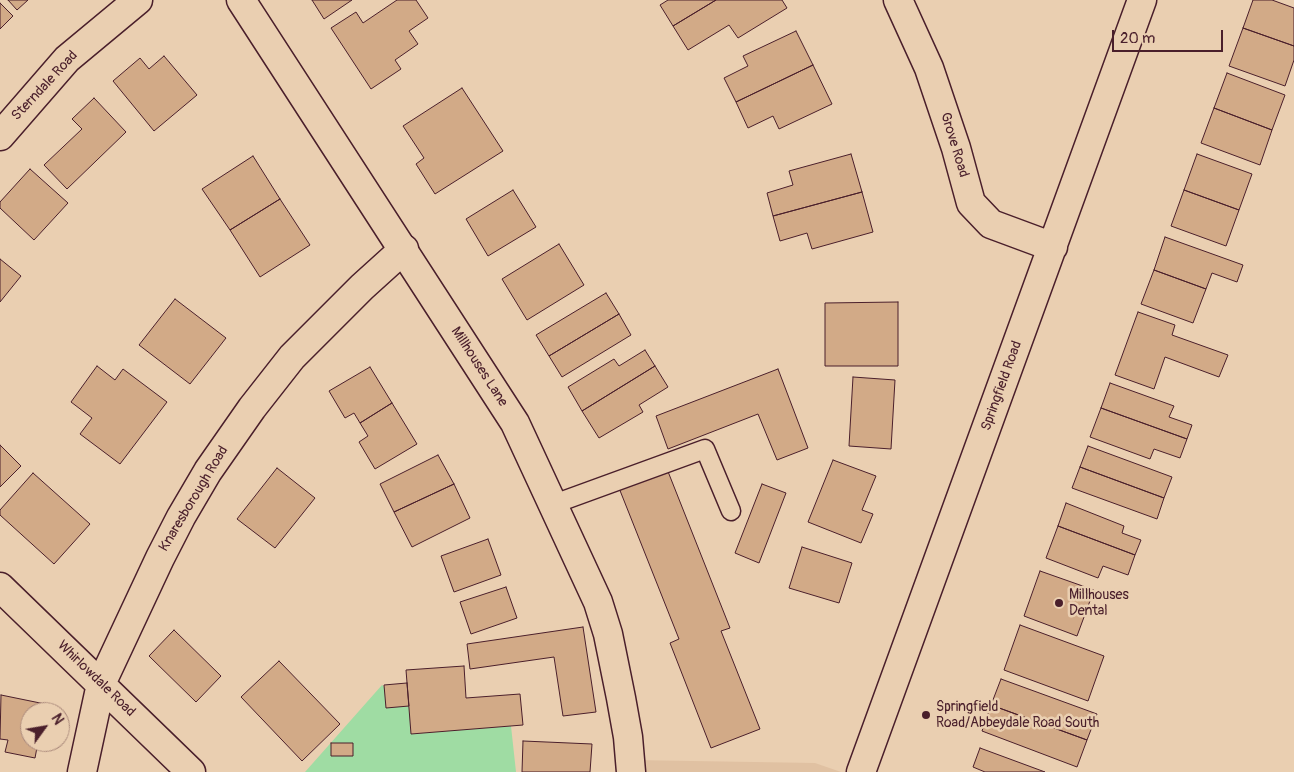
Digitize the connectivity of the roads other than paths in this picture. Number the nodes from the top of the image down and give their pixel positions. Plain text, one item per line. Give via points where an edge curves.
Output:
1 (138, 0) edge
2 (240, 0) edge
3 (898, 0) edge
4 (1142, 0) edge
5 (0, 136) edge
6 (1053, 247) junction
7 (404, 250) junction
8 (554, 504) junction
9 (731, 511) dead end
10 (0, 587) edge
11 (101, 684) junction
12 (82, 772) edge
13 (191, 772) edge
14 (631, 772) edge
15 (861, 772) edge

1 - 5 street, Sterndale Road via 67,59
2 - 7 street, Millhouses Lane
3 - 6 street, Grove Road via 929,68 971,203 991,224
4 - 6 street, Springfield Road
6 - 15 street, Springfield Road
7 - 8 street, Millhouses Lane via 515,423
7 - 11 street, Knaresborough Road via 292,357 208,471 180,517
8 - 9 lane via 705,449
8 - 14 street, Millhouses Lane via 598,602 608,634 628,737
10 - 11 street, Whirlowdale Road
11 - 12 street, Knaresborough Road
11 - 13 street, Whirlowdale Road

